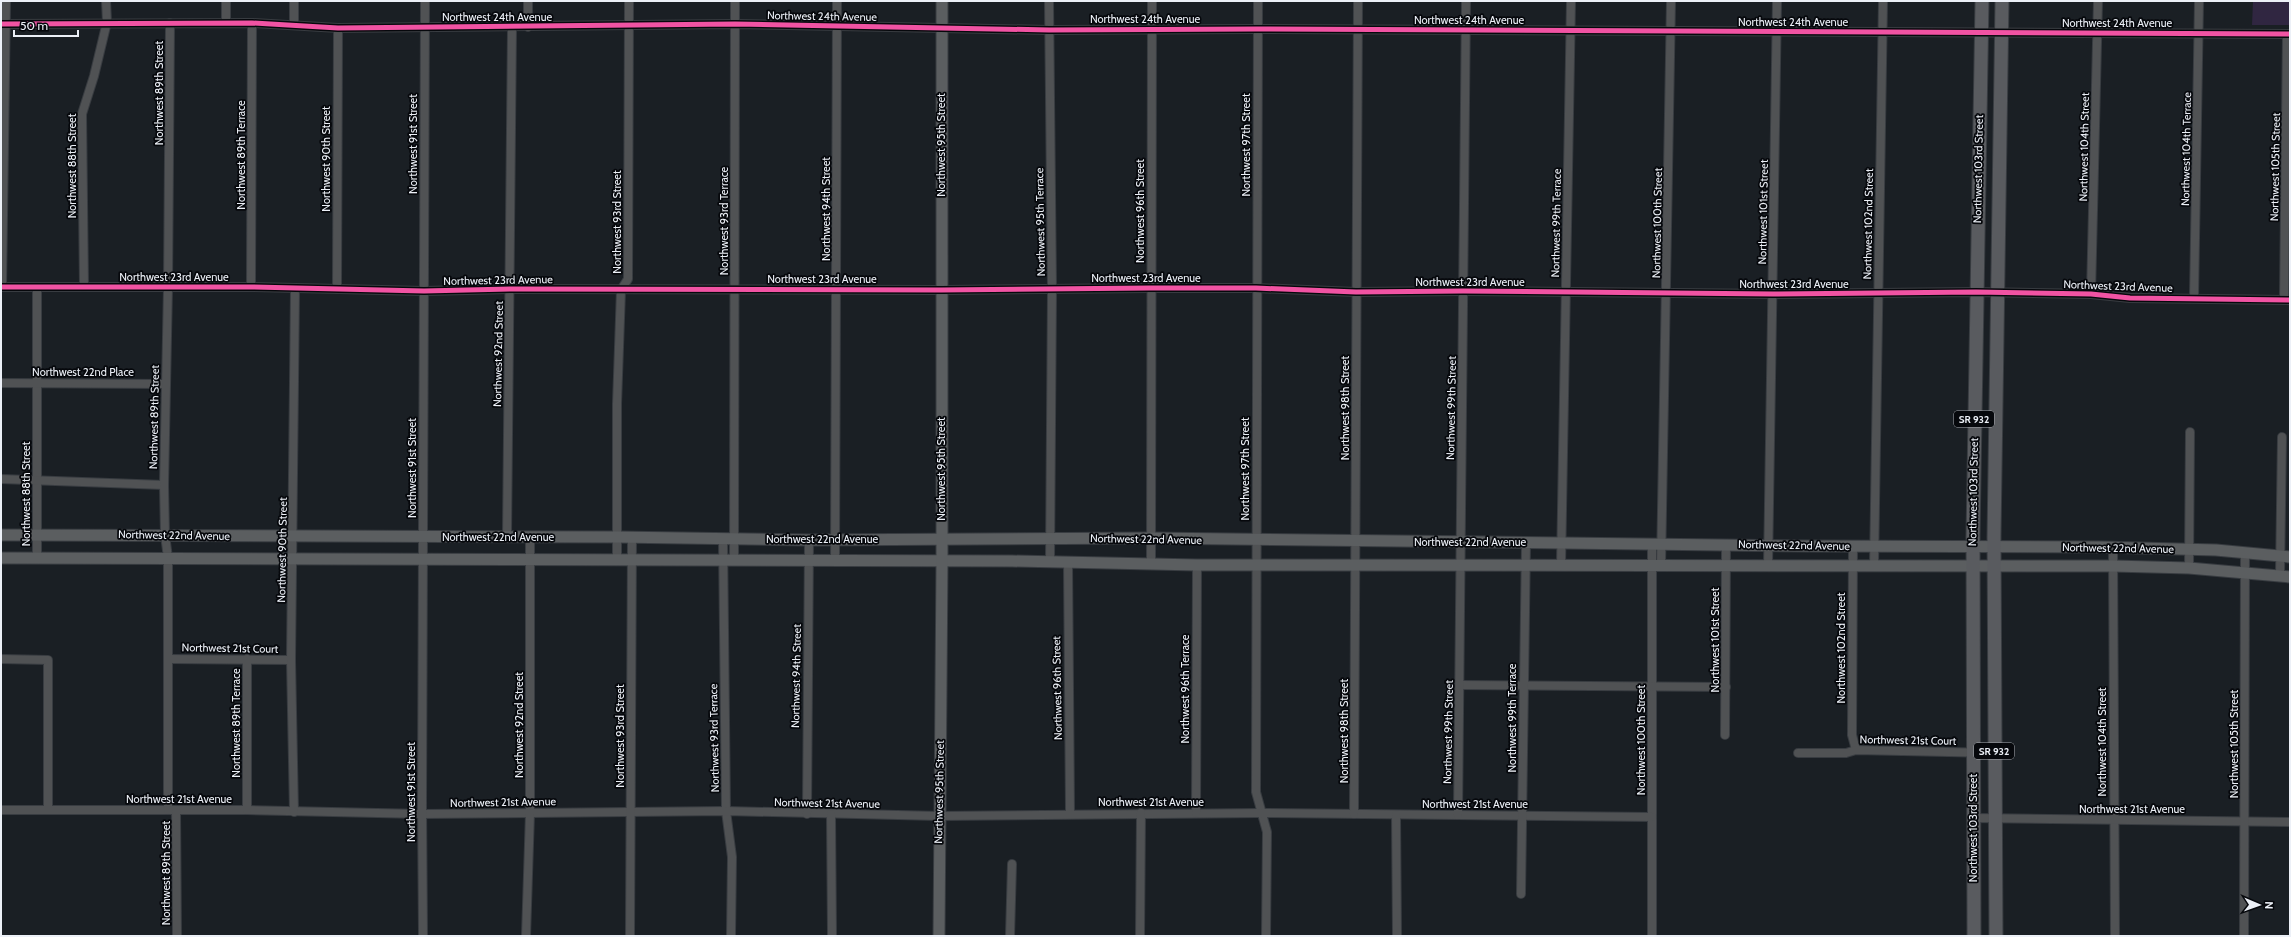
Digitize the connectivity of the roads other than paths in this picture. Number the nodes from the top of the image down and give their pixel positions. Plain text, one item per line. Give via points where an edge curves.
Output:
1 (6, 1) edge
2 (106, 1) edge
3 (226, 1) edge
4 (294, 1) edge
5 (425, 1) edge
6 (528, 1) edge
7 (629, 1) edge
8 (735, 1) edge
9 (837, 1) edge
10 (942, 1) edge
11 (1049, 1) edge
12 (1152, 1) edge
13 (1258, 1) edge
14 (1358, 1) edge
15 (1466, 1) edge
16 (1571, 1) edge
17 (1671, 1) edge
18 (1777, 1) edge
19 (1883, 1) edge
20 (1982, 1) edge
21 (2002, 1) edge
22 (2098, 1) edge
23 (2199, 1) edge
24 (106, 22) junction
25 (170, 23) junction
26 (226, 23) junction
27 (252, 23) junction
28 (4, 24) edge
29 (735, 24) junction
30 (294, 25) junction
31 (629, 25) junction
32 (837, 26) junction
33 (425, 27) junction
34 (512, 27) junction
35 (528, 27) junction
36 (338, 28) junction
37 (942, 29) junction
38 (1152, 29) junction
39 (1257, 29) junction
40 (1358, 29) junction
41 (1049, 30) junction
42 (1466, 30) junction
43 (1570, 31) junction
44 (1671, 31) junction
45 (1777, 32) junction
46 (1981, 32) junction
47 (1882, 33) junction
48 (2001, 33) junction
49 (2198, 33) junction
50 (2097, 34) junction
51 (2289, 34) edge
52 (1, 286) edge
53 (37, 287) junction
54 (84, 287) junction
55 (168, 287) junction
56 (251, 287) junction
57 (736, 288) junction
58 (1150, 288) junction
59 (1256, 288) junction
60 (294, 289) junction
61 (337, 289) junction
62 (510, 289) junction
63 (1052, 289) junction
64 (621, 290) junction
65 (836, 290) junction
66 (941, 290) junction
67 (424, 291) junction
68 (1463, 291) junction
69 (1356, 292) junction
70 (1566, 292) junction
71 (1976, 292) junction
72 (1666, 293) junction
73 (1997, 293) junction
74 (1773, 294) junction
75 (1878, 294) junction
76 (2091, 294) junction
77 (2194, 298) junction
78 (2287, 300) edge
79 (1, 383) edge
80 (36, 383) junction
81 (165, 384) junction
82 (2190, 432) dead end
83 (2282, 437) dead end
84 (1, 479) edge
85 (37, 481) junction
86 (164, 485) junction
87 (37, 534) junction
88 (165, 534) junction
89 (1, 535) edge
90 (294, 536) junction
91 (423, 536) junction
92 (507, 537) junction
93 (530, 537) junction
94 (617, 537) junction
95 (632, 537) junction
96 (1049, 538) junction
97 (1151, 538) junction
98 (728, 539) junction
99 (942, 539) junction
100 (809, 540) junction
101 (835, 540) junction
102 (1256, 540) junction
103 (1356, 540) junction
104 (1461, 541) junction
105 (1526, 542) junction
106 (1562, 542) junction
107 (1657, 544) junction
108 (1726, 545) junction
109 (1768, 545) junction
110 (1853, 546) junction
111 (1874, 546) junction
112 (1973, 546) junction
113 (1994, 546) junction
114 (2113, 547) junction
115 (2190, 549) junction
116 (2245, 552) junction
117 (2285, 557) edge
118 (1, 558) edge
119 (37, 558) junction
120 (168, 558) junction
121 (294, 559) junction
122 (423, 560) junction
123 (530, 560) junction
124 (617, 560) junction
125 (631, 561) junction
126 (728, 561) junction
127 (809, 561) junction
128 (835, 561) junction
129 (942, 562) junction
130 (1050, 562) junction
131 (1068, 562) junction
132 (1150, 564) junction
133 (1197, 565) junction
134 (1256, 565) junction
135 (1356, 566) junction
136 (1461, 566) junction
137 (1525, 566) junction
138 (1561, 566) junction
139 (1657, 566) junction
140 (1726, 566) junction
141 (1973, 566) junction
142 (1994, 566) junction
143 (2113, 566) junction
144 (1768, 567) junction
145 (1853, 567) junction
146 (1874, 567) junction
147 (2189, 568) junction
148 (2245, 572) junction
149 (2285, 576) edge
150 (169, 658) junction
151 (1, 659) edge
152 (247, 659) junction
153 (292, 660) junction
154 (1460, 685) junction
155 (1522, 686) junction
156 (1652, 686) junction
157 (1726, 687) junction
158 (1726, 735) dead end
159 (1856, 750) junction
160 (1798, 753) dead end
161 (1973, 753) junction
162 (1994, 753) junction
163 (1, 810) edge
164 (48, 810) junction
165 (172, 810) junction
166 (247, 810) junction
167 (294, 812) junction
168 (630, 812) junction
169 (726, 812) junction
170 (530, 813) junction
171 (1070, 813) junction
172 (1141, 813) junction
173 (1196, 813) junction
174 (1262, 813) junction
175 (422, 814) junction
176 (807, 814) junction
177 (831, 814) junction
178 (1354, 814) junction
179 (1396, 815) junction
180 (1458, 815) junction
181 (939, 816) junction
182 (1522, 816) junction
183 (1652, 817) junction
184 (1973, 818) junction
185 (1995, 818) junction
186 (2114, 820) junction
187 (2244, 821) junction
188 (2290, 822) edge
189 (1012, 864) dead end
190 (1521, 894) dead end
191 (177, 936) edge
192 (423, 936) edge
193 (526, 936) edge
194 (630, 936) edge
195 (732, 936) edge
196 (832, 936) edge
197 (939, 936) edge
198 (1010, 936) edge
199 (1140, 936) edge
200 (1266, 936) edge
201 (1397, 936) edge
202 (1652, 936) edge
203 (1974, 936) edge
204 (1996, 936) edge
205 (2115, 936) edge
206 (2244, 936) edge

1 - 28 street
2 - 24 street, Northwest 88th Street
3 - 26 street
4 - 30 street
5 - 33 street, Northwest 91st Street
6 - 35 street
7 - 31 street, Northwest 93rd Street
8 - 29 street, Northwest 93rd Terrace
9 - 32 street, Northwest 94th Street
10 - 37 main road, Northwest 95th Street
11 - 41 street, Northwest 95th Terrace
12 - 38 street, Northwest 96th Street
13 - 39 street, Northwest 97th Street
14 - 40 street, Northwest 98th Street
15 - 42 street, Northwest 99th Street
16 - 43 street, Northwest 99th Terrace
17 - 44 street, Northwest 100th Street
18 - 45 street, Northwest 101st Street
19 - 47 street, Northwest 102nd Street
20 - 46 main road, Northwest 103rd Street / SR 932
21 - 48 main road, Northwest 103rd Street / SR 932
22 - 50 street, Northwest 104th Street
23 - 49 street, Northwest 104th Terrace
24 - 25 street, Northwest 24th Avenue
24 - 28 street, Northwest 24th Avenue
24 - 54 street, Northwest 88th Street via 94,76 82,114
25 - 26 street, Northwest 24th Avenue
25 - 55 street, Northwest 89th Street
26 - 27 street, Northwest 24th Avenue
27 - 30 street, Northwest 24th Avenue
27 - 56 street, Northwest 89th Terrace
28 - 52 street
29 - 31 street, Northwest 24th Avenue
29 - 32 street, Northwest 24th Avenue
29 - 57 street, Northwest 93rd Terrace
30 - 36 street, Northwest 24th Avenue
31 - 35 street, Northwest 24th Avenue
31 - 64 street, Northwest 93rd Street via 628,279
32 - 37 street, Northwest 24th Avenue
32 - 65 street, Northwest 94th Street
33 - 34 street, Northwest 24th Avenue
33 - 36 street, Northwest 24th Avenue
33 - 67 street, Northwest 91st Street
34 - 35 street, Northwest 24th Avenue
34 - 62 street, Northwest 92nd Street
36 - 61 street, Northwest 90th Street
37 - 41 street, Northwest 24th Avenue
37 - 66 main road, Northwest 95th Street
38 - 39 street, Northwest 24th Avenue
38 - 41 street, Northwest 24th Avenue
38 - 58 street, Northwest 96th Street
39 - 40 street, Northwest 24th Avenue
39 - 59 street, Northwest 97th Street
40 - 42 street, Northwest 24th Avenue
40 - 69 street, Northwest 98th Street
41 - 63 street, Northwest 95th Terrace
42 - 43 street, Northwest 24th Avenue
42 - 68 street, Northwest 99th Street
43 - 44 street, Northwest 24th Avenue
43 - 70 street, Northwest 99th Terrace
44 - 45 street, Northwest 24th Avenue
44 - 72 street, Northwest 100th Street
45 - 47 street, Northwest 24th Avenue
45 - 74 street, Northwest 101st Street
46 - 47 street, Northwest 24th Avenue
46 - 48 street, Northwest 24th Avenue
46 - 71 main road, Northwest 103rd Street / SR 932
47 - 75 street, Northwest 102nd Street
48 - 50 street, Northwest 24th Avenue
48 - 73 main road, Northwest 103rd Street / SR 932
49 - 50 street, Northwest 24th Avenue
49 - 51 street, Northwest 24th Avenue
49 - 77 street, Northwest 104th Terrace
50 - 76 street, Northwest 104th Street
51 - 78 street, Northwest 105th Street
52 - 53 street, Northwest 23rd Avenue
53 - 54 street, Northwest 23rd Avenue
53 - 80 street, Northwest 88th Street
54 - 55 street, Northwest 23rd Avenue
55 - 56 street, Northwest 23rd Avenue
55 - 81 street, Northwest 89th Street
56 - 60 street, Northwest 23rd Avenue
57 - 64 street, Northwest 23rd Avenue
57 - 65 street, Northwest 23rd Avenue
57 - 98 street, Northwest 93rd Terrace
58 - 59 street, Northwest 23rd Avenue
58 - 63 street, Northwest 23rd Avenue
58 - 97 street, Northwest 96th Street
59 - 69 street, Northwest 23rd Avenue
59 - 102 street, Northwest 97th Street
60 - 61 street, Northwest 23rd Avenue
60 - 90 street, Northwest 90th Street
61 - 67 street, Northwest 23rd Avenue
62 - 64 street, Northwest 23rd Avenue
62 - 67 street, Northwest 23rd Avenue
62 - 92 street, Northwest 92nd Street
63 - 66 street, Northwest 23rd Avenue
63 - 96 street, Northwest 95th Terrace
64 - 94 street, Northwest 93rd Street via 617,404
65 - 66 street, Northwest 23rd Avenue
65 - 101 street, Northwest 94th Street
66 - 99 main road, Northwest 95th Street
67 - 91 street, Northwest 91st Street
68 - 69 street, Northwest 23rd Avenue
68 - 70 street, Northwest 23rd Avenue
68 - 104 street, Northwest 99th Street
69 - 103 street, Northwest 98th Street
70 - 72 street, Northwest 23rd Avenue
70 - 106 street, Northwest 99th Terrace
71 - 73 street, Northwest 23rd Avenue
71 - 75 street, Northwest 23rd Avenue
71 - 112 main road, Northwest 103rd Street / SR 932
72 - 74 street, Northwest 23rd Avenue
72 - 107 street, Northwest 100th Street
73 - 76 street, Northwest 23rd Avenue
73 - 113 main road, Northwest 103rd Street / SR 932
74 - 75 street, Northwest 23rd Avenue
74 - 109 street, Northwest 101st Street
75 - 111 street, Northwest 102nd Street
76 - 77 street, Northwest 23rd Avenue via 2130,298
77 - 78 street, Northwest 23rd Avenue
79 - 80 street, Northwest 22nd Place
80 - 81 street, Northwest 22nd Place
80 - 85 street, Northwest 88th Street
81 - 86 street, Northwest 89th Street
82 - 115 street
83 - 117 street
84 - 85 street
85 - 86 street
85 - 87 street, Northwest 88th Street
86 - 88 street, Northwest 89th Street
87 - 88 main road, Northwest 22nd Avenue
87 - 89 main road, Northwest 22nd Avenue
87 - 119 street, Northwest 88th Street
88 - 90 main road, Northwest 22nd Avenue
88 - 120 street, Northwest 89th Street
90 - 91 main road, Northwest 22nd Avenue
90 - 121 street, Northwest 90th Street
91 - 92 main road, Northwest 22nd Avenue
91 - 122 street, Northwest 91st Street
92 - 93 main road, Northwest 22nd Avenue
93 - 94 main road, Northwest 22nd Avenue
93 - 123 street, Northwest 92nd Street
94 - 95 main road, Northwest 22nd Avenue
94 - 124 street, Northwest 93rd Street
95 - 98 main road, Northwest 22nd Avenue
95 - 125 street, Northwest 93rd Street
96 - 97 main road, Northwest 22nd Avenue
96 - 99 main road, Northwest 22nd Avenue
96 - 130 street, Northwest 95th Terrace
97 - 102 main road, Northwest 22nd Avenue
97 - 132 street, Northwest 96th Street
98 - 100 main road, Northwest 22nd Avenue
98 - 126 street, Northwest 93rd Terrace
99 - 101 main road, Northwest 22nd Avenue
99 - 129 main road, Northwest 95th Street
100 - 101 main road, Northwest 22nd Avenue
100 - 127 street, Northwest 94th Street
101 - 128 street, Northwest 94th Street
102 - 103 main road, Northwest 22nd Avenue
102 - 134 street, Northwest 97th Street
103 - 104 main road, Northwest 22nd Avenue
103 - 135 street, Northwest 98th Street
104 - 105 main road, Northwest 22nd Avenue
104 - 136 street, Northwest 99th Street
105 - 106 main road, Northwest 22nd Avenue
105 - 137 street, Northwest 99th Terrace
106 - 107 main road, Northwest 22nd Avenue
106 - 138 street, Northwest 99th Terrace
107 - 108 main road, Northwest 22nd Avenue
107 - 139 street, Northwest 100th Street
108 - 109 main road, Northwest 22nd Avenue
108 - 140 street, Northwest 101st Street
109 - 110 main road, Northwest 22nd Avenue
109 - 144 street, Northwest 101st Street
110 - 111 main road, Northwest 22nd Avenue
110 - 145 street, Northwest 102nd Street
111 - 112 main road, Northwest 22nd Avenue
111 - 146 street, Northwest 102nd Street
112 - 113 main road, Northwest 22nd Avenue
112 - 141 main road, Northwest 103rd Street / SR 932
113 - 114 main road, Northwest 22nd Avenue
113 - 142 main road, Northwest 103rd Street / SR 932
114 - 115 main road, Northwest 22nd Avenue
114 - 143 street, Northwest 104th Street
115 - 116 main road, Northwest 22nd Avenue
115 - 147 street
116 - 117 main road, Northwest 22nd Avenue
116 - 148 street, Northwest 105th Street
117 - 149 street
118 - 119 main road, Northwest 22nd Avenue
119 - 120 main road, Northwest 22nd Avenue
120 - 121 main road, Northwest 22nd Avenue
120 - 150 street, Northwest 89th Street
121 - 122 main road, Northwest 22nd Avenue
121 - 153 street, Northwest 90th Street
122 - 123 main road, Northwest 22nd Avenue
122 - 175 street, Northwest 91st Street
123 - 124 main road, Northwest 22nd Avenue
123 - 170 street, Northwest 92nd Street
124 - 125 main road, Northwest 22nd Avenue
125 - 126 main road, Northwest 22nd Avenue
125 - 168 street, Northwest 93rd Street
126 - 127 main road, Northwest 22nd Avenue
126 - 169 street, Northwest 93rd Terrace
127 - 128 main road, Northwest 22nd Avenue
127 - 176 street, Northwest 94th Street
128 - 129 main road, Northwest 22nd Avenue
129 - 130 main road, Northwest 22nd Avenue
129 - 181 main road, Northwest 95th Street
130 - 131 main road, Northwest 22nd Avenue
131 - 132 main road, Northwest 22nd Avenue
131 - 171 street, Northwest 96th Street
132 - 133 main road, Northwest 22nd Avenue
133 - 134 main road, Northwest 22nd Avenue
133 - 173 street, Northwest 96th Terrace
134 - 135 main road, Northwest 22nd Avenue
134 - 174 street, Northwest 97th Street via 1256,792
135 - 136 main road, Northwest 22nd Avenue
135 - 178 street, Northwest 98th Street
136 - 137 main road, Northwest 22nd Avenue
136 - 154 street, Northwest 99th Street
137 - 138 main road, Northwest 22nd Avenue
137 - 155 street, Northwest 99th Terrace
138 - 139 main road, Northwest 22nd Avenue
139 - 140 main road, Northwest 22nd Avenue
139 - 156 street, Northwest 100th Street
140 - 144 main road, Northwest 22nd Avenue
140 - 157 street, Northwest 101st Street
141 - 142 main road, Northwest 22nd Avenue
141 - 146 main road, Northwest 22nd Avenue
141 - 161 main road, Northwest 103rd Street / SR 932
142 - 143 main road, Northwest 22nd Avenue
142 - 162 main road, Northwest 103rd Street / SR 932
143 - 147 main road, Northwest 22nd Avenue
143 - 186 street, Northwest 104th Street
144 - 145 main road, Northwest 22nd Avenue
145 - 146 main road, Northwest 22nd Avenue
145 - 159 street, Northwest 102nd Street via 1852,735
147 - 148 main road, Northwest 22nd Avenue
148 - 149 main road, Northwest 22nd Avenue
148 - 187 street, Northwest 105th Street
150 - 152 street, Northwest 21st Court
150 - 165 street, Northwest 89th Street
151 - 164 street via 48,660
152 - 153 street, Northwest 21st Court
152 - 166 street, Northwest 89th Terrace
153 - 167 street, Northwest 90th Street
154 - 155 street
154 - 180 street, Northwest 99th Street
155 - 156 street
155 - 182 street, Northwest 99th Terrace
156 - 157 street
156 - 183 street, Northwest 100th Street
157 - 158 street, Northwest 101st Street
159 - 160 street, Northwest 21st Court via 1846,753
159 - 161 street, Northwest 21st Court
161 - 162 street, Northwest 21st Court
161 - 184 main road, Northwest 103rd Street / SR 932
162 - 185 main road, Northwest 103rd Street / SR 932
163 - 164 street, Northwest 21st Avenue
164 - 165 street, Northwest 21st Avenue
165 - 166 street, Northwest 21st Avenue
165 - 191 street, Northwest 89th Street
166 - 167 street, Northwest 21st Avenue
167 - 175 street, Northwest 21st Avenue
168 - 169 street, Northwest 21st Avenue
168 - 170 street, Northwest 21st Avenue
168 - 194 street, Northwest 93rd Street
169 - 176 street, Northwest 21st Avenue
169 - 195 street, Northwest 93rd Terrace via 732,858
170 - 175 street, Northwest 21st Avenue
170 - 193 street, Northwest 92nd Street
171 - 172 street, Northwest 21st Avenue
171 - 181 street, Northwest 21st Avenue
172 - 173 street, Northwest 21st Avenue
172 - 199 street
173 - 174 street, Northwest 21st Avenue
174 - 178 street, Northwest 21st Avenue
174 - 200 street, Northwest 97th Street via 1267,832
175 - 192 street, Northwest 91st Street
176 - 177 street, Northwest 21st Avenue
177 - 181 street, Northwest 21st Avenue
177 - 196 street
178 - 179 street, Northwest 21st Avenue
179 - 180 street, Northwest 21st Avenue
179 - 201 street
180 - 182 street, Northwest 21st Avenue
181 - 197 main road, Northwest 95th Street
182 - 183 street, Northwest 21st Avenue
182 - 190 street, Northwest 99th Terrace
183 - 202 street, Northwest 100th Street
184 - 185 street, Northwest 21st Avenue
184 - 203 main road, Northwest 103rd Street / SR 932
185 - 186 street, Northwest 21st Avenue
185 - 204 main road, Northwest 103rd Street / SR 932
186 - 187 street, Northwest 21st Avenue
186 - 205 street, Northwest 104th Street
187 - 188 street, Northwest 21st Avenue
187 - 206 street, Northwest 105th Street
189 - 198 street

